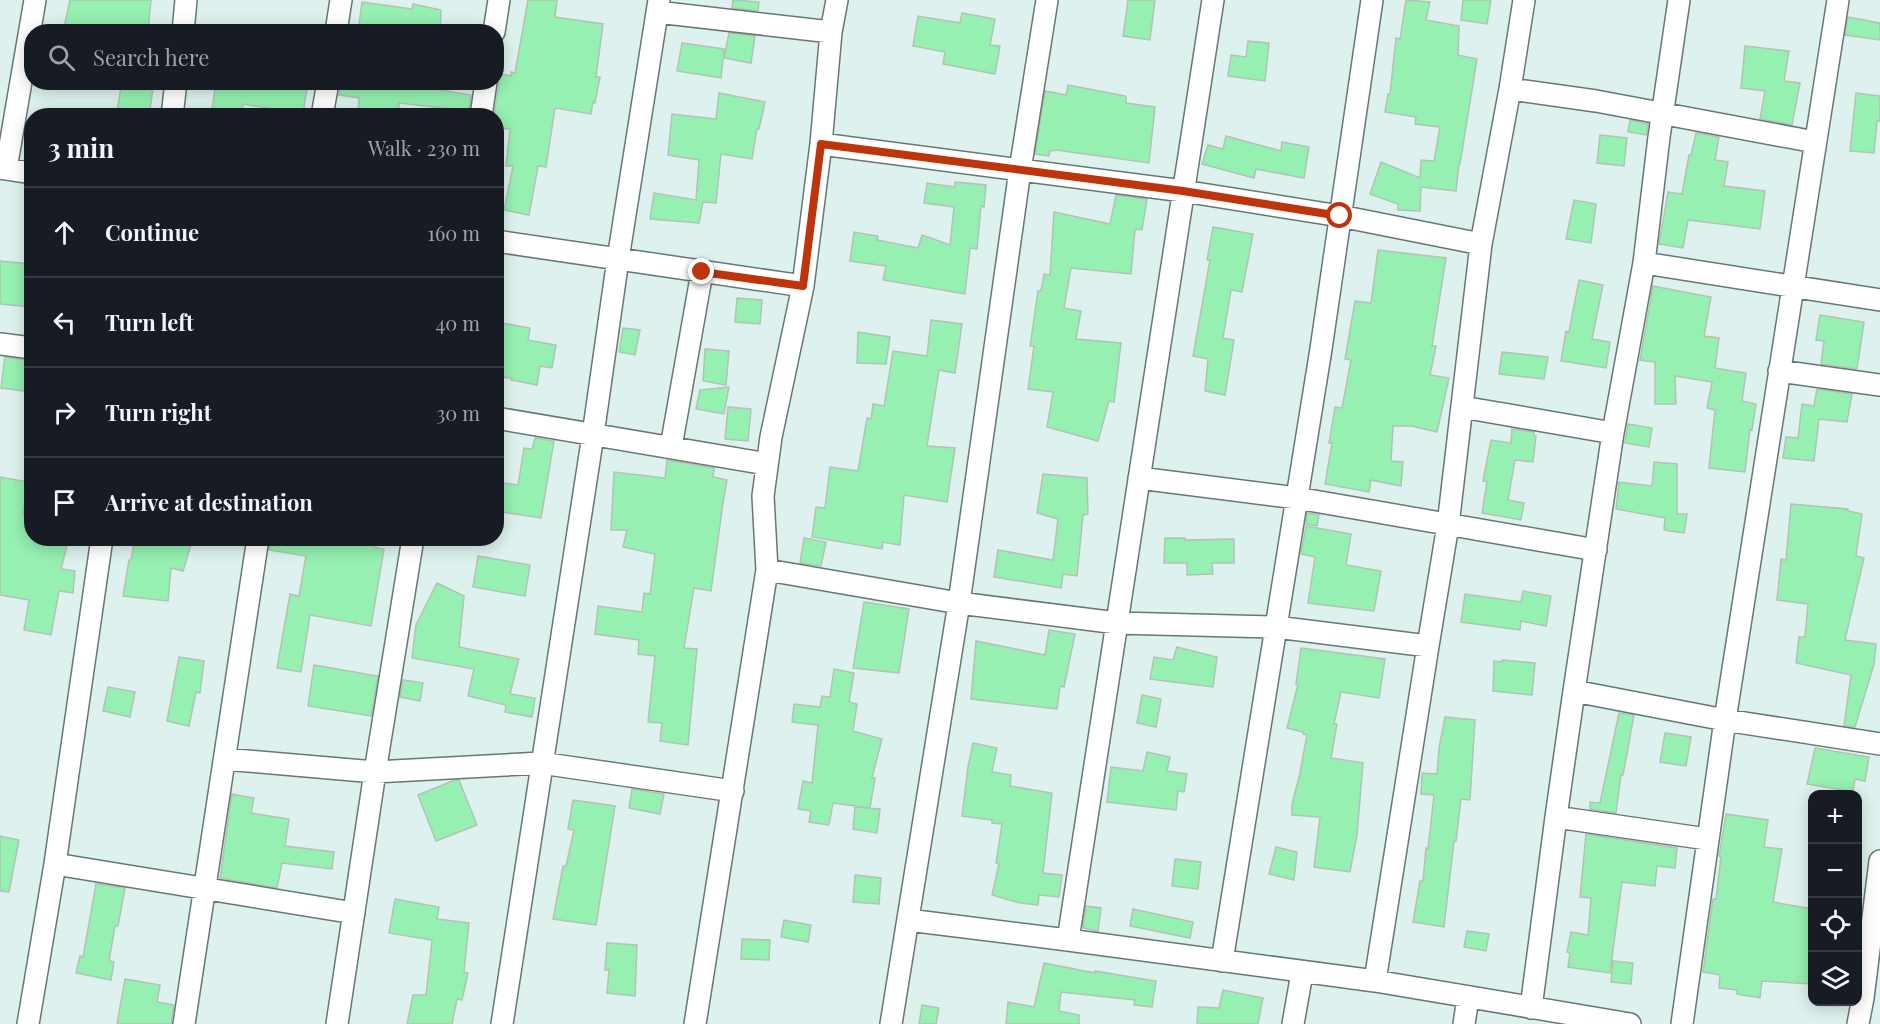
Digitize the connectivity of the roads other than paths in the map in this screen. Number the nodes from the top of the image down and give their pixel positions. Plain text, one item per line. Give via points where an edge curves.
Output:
1 (35, 0) edge
2 (186, 0) edge
3 (341, 0) edge
4 (499, 0) edge
5 (837, 0) edge
6 (1047, 0) edge
7 (1213, 0) edge
8 (1372, 0) edge
9 (1524, 0) edge
10 (1679, 0) edge
11 (1838, 0) edge
12 (658, 6) edge
13 (30, 24) edge
14 (184, 24) edge
15 (337, 24) edge
16 (495, 24) edge
17 (831, 32) junction
18 (24, 58) edge
19 (1510, 89) junction
20 (175, 90) edge
21 (327, 90) edge
22 (485, 90) edge
23 (173, 108) edge
24 (323, 108) edge
25 (482, 108) edge
26 (1663, 115) junction
27 (1815, 142) junction
28 (821, 144) junction
29 (3, 169) edge
30 (1020, 170) junction
31 (24, 172) edge
32 (1183, 191) junction
33 (1340, 216) junction
34 (504, 242) edge
35 (1481, 244) junction
36 (618, 259) junction
37 (1644, 263) junction
38 (702, 272) junction
39 (803, 286) junction
40 (1793, 286) junction
41 (1880, 300) edge
42 (0, 344) edge
43 (24, 347) edge
44 (1779, 371) junction
45 (1880, 385) edge
46 (1462, 407) junction
47 (504, 419) edge
48 (1613, 433) junction
49 (593, 435) junction
50 (671, 447) junction
51 (768, 464) junction
52 (1139, 478) junction
53 (1297, 498) junction
54 (1448, 525) junction
55 (101, 546) edge
56 (257, 546) edge
57 (412, 546) edge
58 (1596, 550) junction
59 (767, 570) junction
60 (959, 603) junction
61 (1117, 623) junction
62 (1276, 627) junction
63 (1428, 646) junction
64 (1574, 691) junction
65 (1725, 720) junction
66 (1880, 744) edge
67 (225, 759) junction
68 (541, 763) junction
69 (375, 772) junction
70 (733, 791) junction
71 (1556, 817) junction
72 (1707, 839) junction
73 (1880, 861) edge
74 (55, 864) junction
75 (205, 889) junction
76 (354, 913) junction
77 (908, 920) junction
78 (1068, 940) junction
79 (1222, 961) junction
80 (1302, 973) junction
81 (1375, 981) junction
82 (1468, 998) junction
83 (1871, 999) edge
84 (1531, 1008) junction
85 (1585, 1021) edge
86 (28, 1024) edge
87 (184, 1024) edge
88 (338, 1024) edge
89 (502, 1024) edge
90 (695, 1024) edge
91 (891, 1024) edge
92 (1293, 1024) edge
93 (1464, 1024) edge
94 (1630, 1024) edge
95 (1682, 1024) edge
96 (1858, 1024) edge

1 - 13 street
2 - 14 street
3 - 15 street
4 - 16 street
5 - 17 street
6 - 30 street
7 - 32 street
8 - 33 street
9 - 19 street
10 - 26 street
11 - 27 street
12 - 17 street
12 - 36 street
17 - 28 street
18 - 29 street
19 - 26 street
19 - 35 street
20 - 23 street
21 - 24 street
22 - 25 street
26 - 27 street
26 - 37 street
27 - 40 street
28 - 30 street
28 - 39 street
29 - 31 street
30 - 32 street
30 - 60 street
32 - 33 street
32 - 52 street
33 - 35 street
33 - 53 street
34 - 36 street
35 - 46 street
36 - 38 street
36 - 49 street
37 - 40 street
37 - 48 street
38 - 39 street
38 - 50 street
39 - 51 street
40 - 41 street
40 - 44 street
42 - 43 street
44 - 45 street
44 - 65 street
46 - 48 street
46 - 54 street
47 - 49 street
48 - 58 street
49 - 50 street
49 - 68 street
50 - 51 street
51 - 59 street via 764,496
52 - 53 street
52 - 61 street
53 - 54 street
53 - 62 street
54 - 58 street
54 - 63 street
55 - 74 street
56 - 67 street
57 - 69 street
58 - 64 street
59 - 60 street
59 - 70 street
60 - 61 street
60 - 77 street
61 - 62 street
61 - 78 street
62 - 63 street
62 - 79 street
63 - 81 street
64 - 65 street
64 - 71 street
65 - 66 street
65 - 72 street
67 - 69 street
67 - 75 street
68 - 69 street
68 - 70 street
68 - 89 street
69 - 76 street
70 - 90 street
71 - 72 street
71 - 84 street
72 - 95 street
73 - 83 street
74 - 75 street
74 - 86 street
75 - 76 street
75 - 87 street
76 - 88 street
77 - 78 street
77 - 91 street
78 - 79 street
79 - 80 street
80 - 81 street
80 - 92 street
81 - 82 street
82 - 84 street
82 - 93 street
83 - 96 street
84 - 85 street
85 - 94 street

